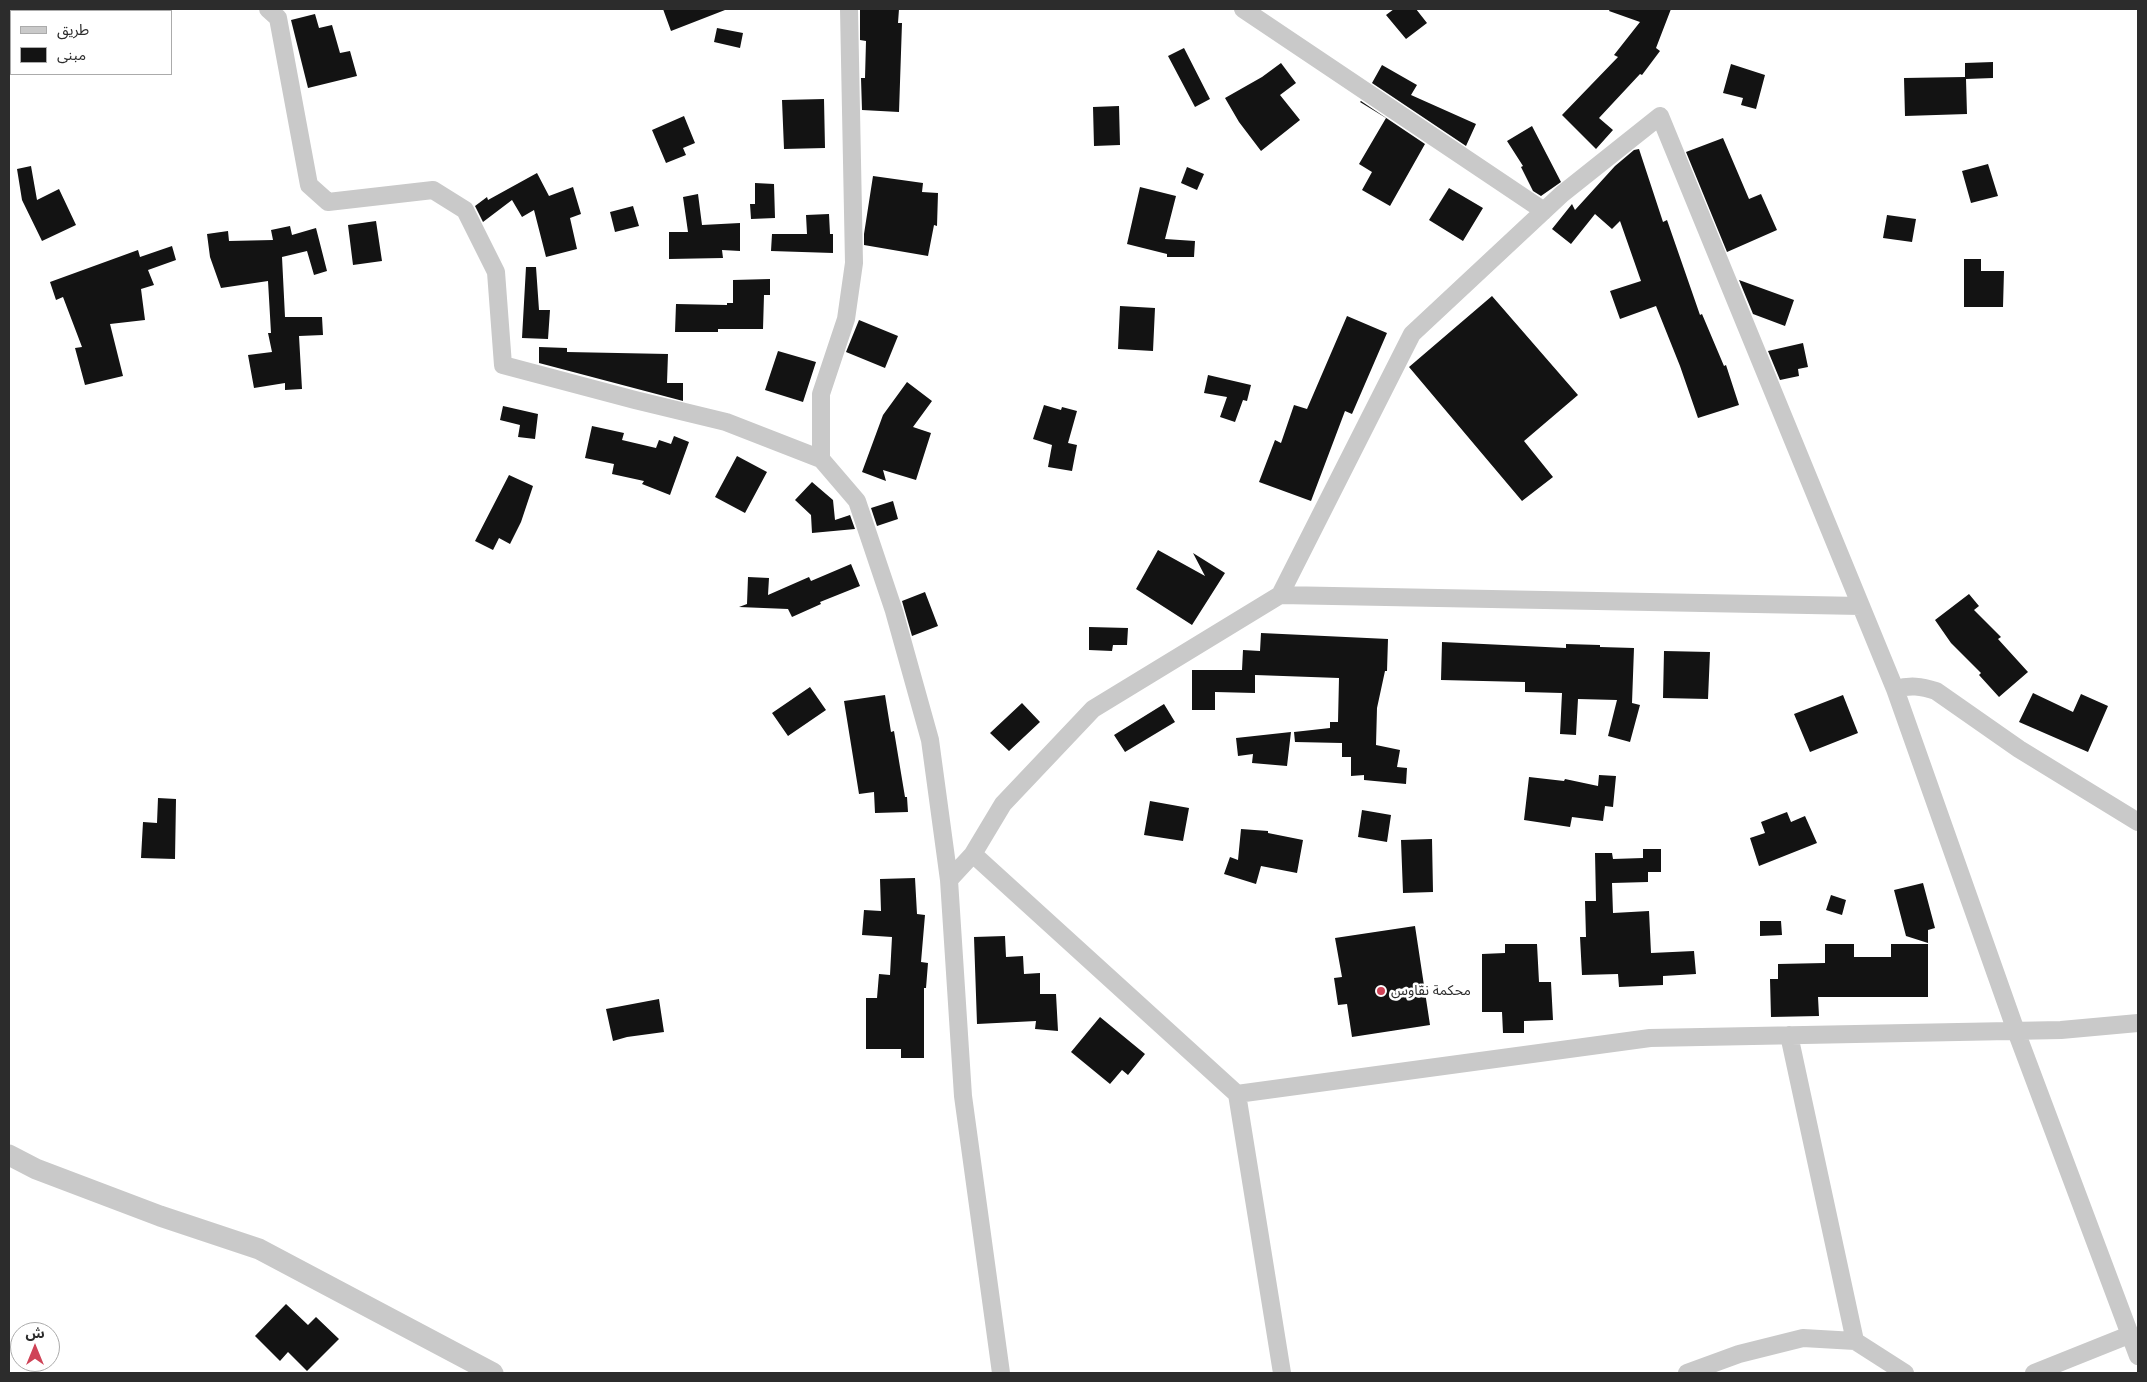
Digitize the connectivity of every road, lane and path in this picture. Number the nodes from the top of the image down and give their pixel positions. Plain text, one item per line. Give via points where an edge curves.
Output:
1 (268, 9) edge
2 (849, 9) edge
3 (1243, 9) edge
4 (1544, 211) junction
5 (821, 459) junction
6 (1280, 595) junction
7 (1861, 606) junction
8 (1895, 689) junction
9 (2138, 822) edge
10 (973, 854) junction
11 (949, 880) junction
12 (2138, 1023) edge
13 (2016, 1031) junction
14 (1789, 1035) junction
15 (1237, 1094) junction
16 (9, 1155) edge
17 (2129, 1335) junction
18 (1855, 1341) junction
19 (2138, 1356) edge
20 (493, 1373) edge
21 (1001, 1373) edge
22 (1282, 1373) edge
23 (1687, 1373) edge
24 (1905, 1373) edge
25 (2034, 1373) edge

1 - 5 street via 278,18 309,185 328,202 433,190 466,210 496,272 503,365 726,422
2 - 5 street via 854,263 846,318 821,394
3 - 4 street
4 - 6 street via 1412,334
4 - 7 street via 1660,116
5 - 11 street via 857,501 894,611 930,740
6 - 7 street
6 - 10 street via 1093,709 1003,804
7 - 8 street
8 - 9 street via 1922,686 1936,691 2019,749
8 - 13 street
10 - 11 street
10 - 15 street
11 - 21 street via 963,1096
12 - 13 street
13 - 14 street
13 - 17 street
14 - 15 street via 1650,1038
14 - 18 street
15 - 22 street
16 - 20 street via 36,1169 160,1216 259,1249
17 - 19 street
17 - 25 street
18 - 23 street via 1803,1338 1739,1354
18 - 24 street

